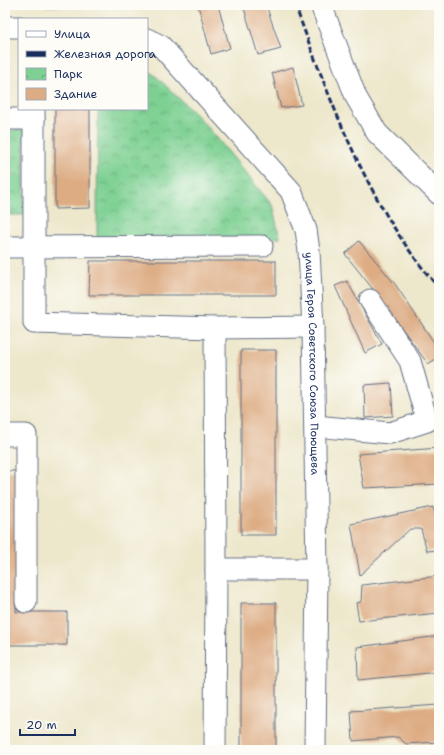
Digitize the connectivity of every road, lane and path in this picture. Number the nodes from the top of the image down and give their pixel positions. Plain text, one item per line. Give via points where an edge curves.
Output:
1 (322, 5) edge
2 (5, 27) edge
3 (18, 27) edge
4 (148, 40) edge
5 (34, 114) edge
6 (5, 119) edge
7 (439, 194) edge
8 (262, 246) dead end
9 (5, 247) edge
10 (34, 248) junction
11 (370, 300) dead end
12 (314, 327) junction
13 (215, 328) junction
14 (315, 426) junction
15 (5, 435) edge
16 (317, 568) junction
17 (216, 569) junction
18 (26, 602) dead end
19 (215, 750) edge
20 (315, 750) edge

1 - 7 street via 356,97 377,133
2 - 3 street
4 - 12 street, улица Героя Советского Союза Поющева via 161,46 291,191 306,230
5 - 6 street
5 - 10 street
8 - 10 street
9 - 10 street
10 - 13 street via 34,323
11 - 14 street via 410,361 427,421 390,433
12 - 13 street
12 - 14 street, улица Героя Советского Союза Поющева
13 - 17 street
14 - 16 street, улица Героя Советского Союза Поющева
15 - 18 street via 26,435
16 - 17 street
16 - 20 street, улица Героя Советского Союза Поющева
17 - 19 street

